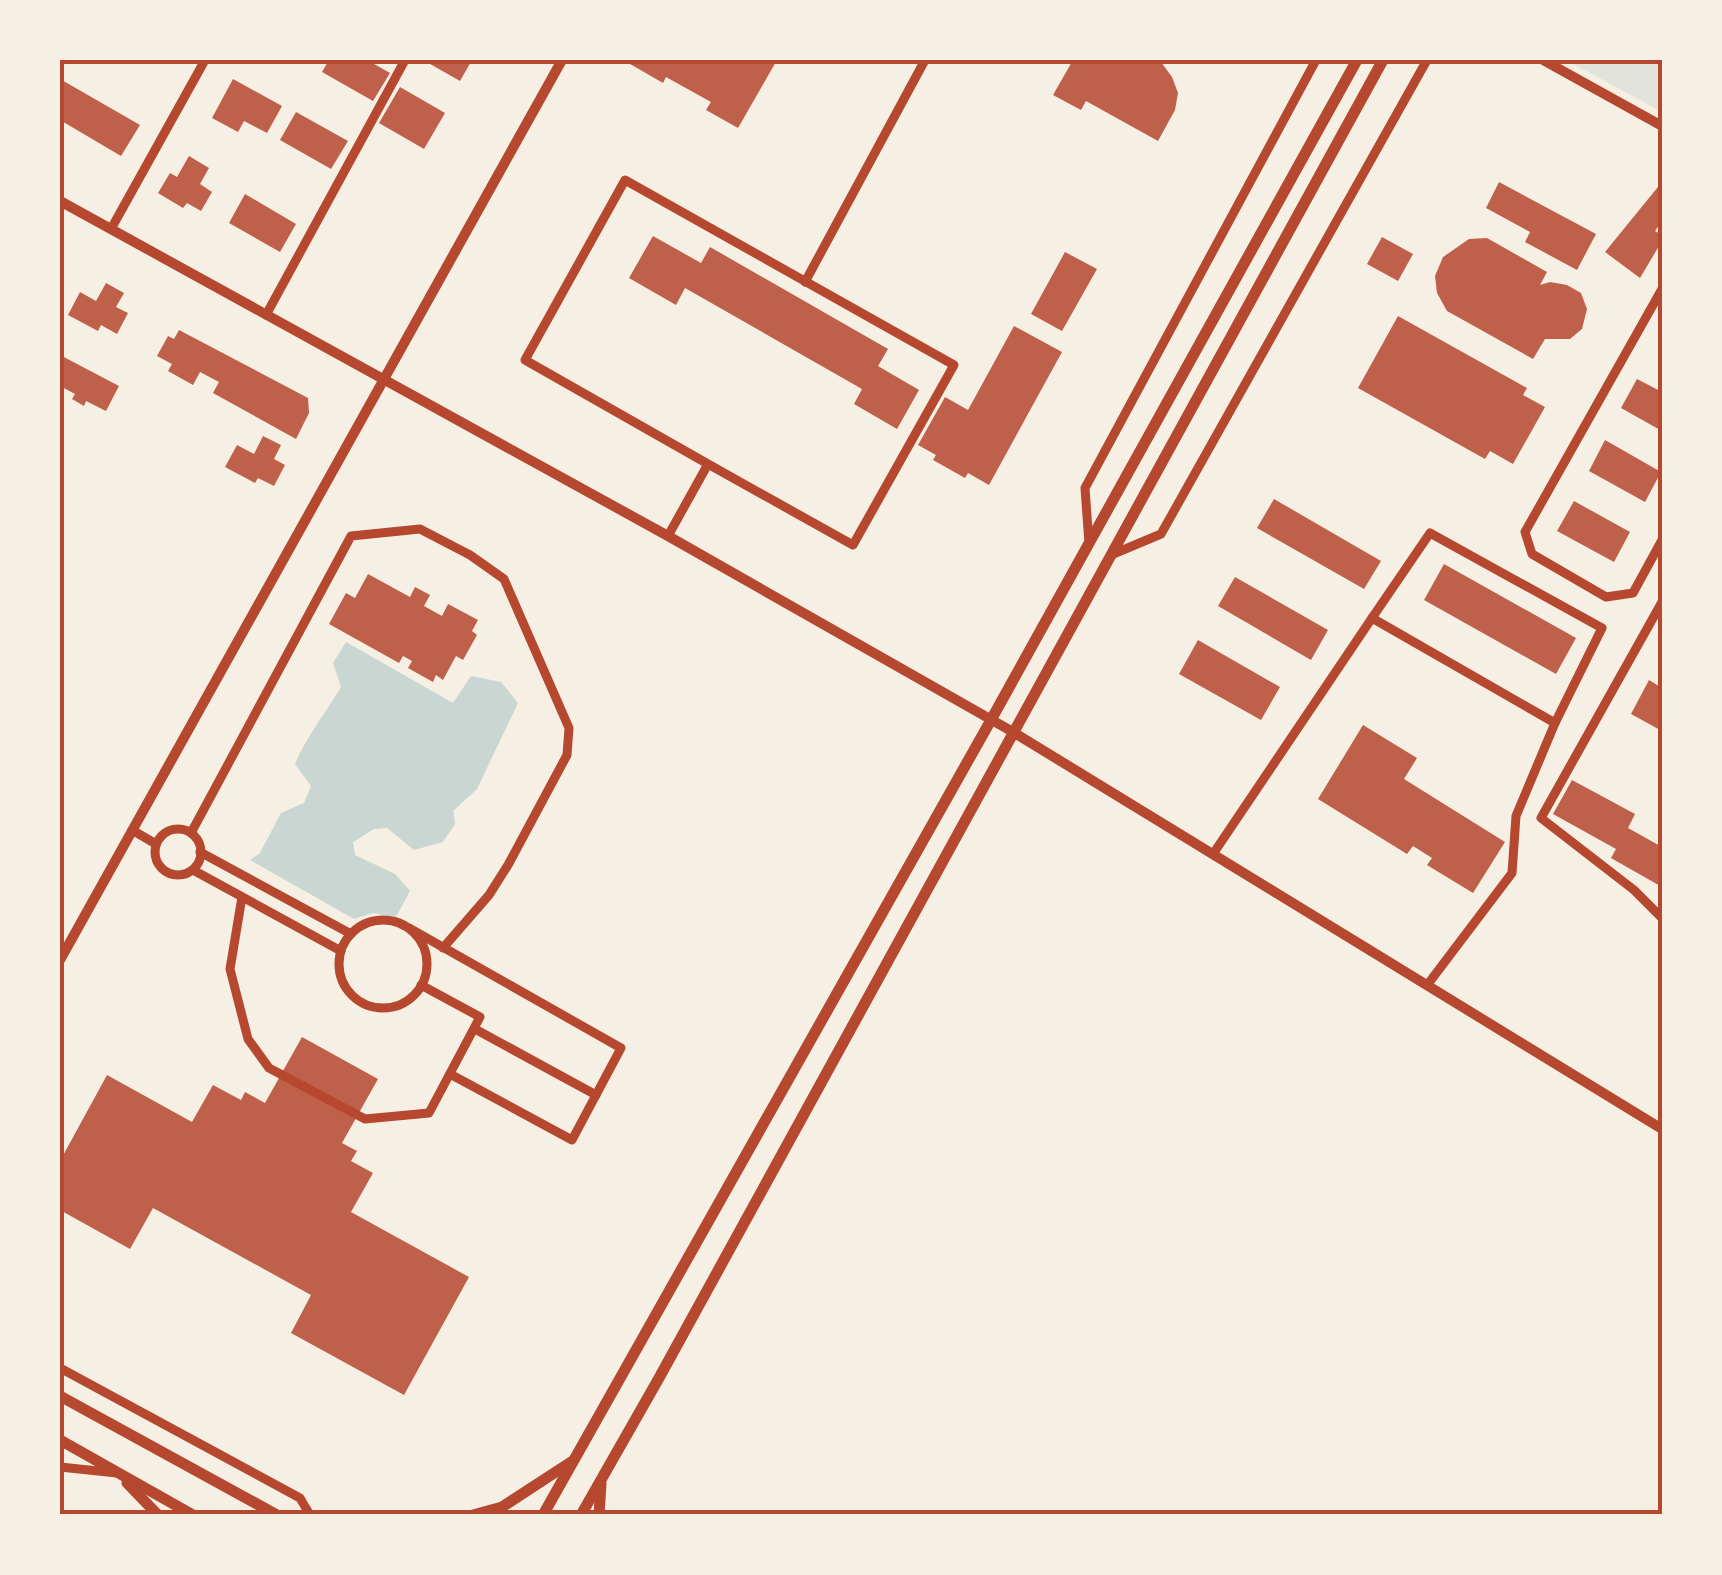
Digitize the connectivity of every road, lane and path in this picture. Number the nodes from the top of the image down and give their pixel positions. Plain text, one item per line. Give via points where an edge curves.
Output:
1 (206, 60) edge
2 (404, 60) edge
3 (562, 60) edge
4 (924, 60) edge
5 (1316, 60) edge
6 (1358, 60) edge
7 (1383, 60) edge
8 (1427, 60) edge
9 (1542, 60) edge
10 (1662, 126) edge
11 (60, 201) edge
12 (111, 229) junction
13 (805, 282) junction
14 (1662, 289) edge
15 (266, 315) junction
16 (383, 379) junction
17 (708, 464) junction
18 (668, 536) junction
19 (1662, 540) edge
20 (1088, 545) junction
21 (1108, 556) junction
22 (1662, 602) edge
23 (1372, 618) junction
24 (991, 720) junction
25 (1556, 723) junction
26 (1013, 732) junction
27 (132, 830) junction
28 (191, 834) junction
29 (156, 844) junction
30 (200, 852) junction
31 (1214, 854) junction
32 (193, 870) junction
33 (242, 896) junction
34 (1662, 918) edge
35 (409, 928) junction
36 (351, 934) junction
37 (443, 948) junction
38 (341, 951) junction
39 (60, 960) edge
40 (1428, 984) junction
41 (421, 985) junction
42 (474, 1028) junction
43 (450, 1074) junction
44 (596, 1095) junction
45 (1662, 1129) edge
46 (60, 1368) edge
47 (60, 1396) edge
48 (60, 1440) edge
49 (574, 1459) junction
50 (60, 1467) edge
51 (118, 1473) junction
52 (601, 1478) junction
53 (158, 1515) edge
54 (194, 1515) edge
55 (277, 1515) edge
56 (310, 1515) edge
57 (473, 1515) edge
58 (543, 1515) edge
59 (581, 1515) edge
60 (599, 1515) edge

1 - 12 street
2 - 15 street
3 - 16 street
4 - 13 street
5 - 20 street via 1085,488
6 - 20 main road
7 - 21 main road
8 - 21 street via 1161,534
9 - 10 street
11 - 12 street
12 - 15 street
13 - 17 street via 954,365 853,545
13 - 17 street via 624,180 525,360
14 - 19 street via 1524,532 1532,554 1606,597 1633,593
15 - 16 street
16 - 18 street
16 - 27 street
17 - 18 street
18 - 24 street
20 - 24 main road
21 - 26 main road
22 - 34 street via 1541,818
23 - 25 street
23 - 25 street via 1430,532 1602,628
23 - 31 street
24 - 26 street
24 - 49 main road
25 - 40 street via 1516,816 1512,873
26 - 31 street
26 - 52 main road
27 - 29 street
27 - 39 street
28 - 29 street via 173,829
28 - 30 street
28 - 37 street via 351,536 420,529 504,579 569,728 567,755 508,864
29 - 32 street via 160,866 170,873
30 - 32 street
30 - 36 street
31 - 40 street
32 - 33 street
33 - 38 street
33 - 43 street via 230,969 248,1040 268,1068 365,1119 428,1114
35 - 36 street via 372,921
35 - 37 street
35 - 41 street via 427,961
36 - 38 street
37 - 44 street via 622,1048
38 - 41 street via 344,985 371,1006 394,1006
40 - 45 street
41 - 42 street via 480,1018
42 - 43 street
42 - 44 street
43 - 44 street via 572,1140
46 - 56 street via 300,1498
47 - 55 main road
48 - 51 main road
49 - 57 main road via 502,1507
49 - 58 main road
50 - 51 street
51 - 53 main road
51 - 54 main road
52 - 59 main road
52 - 60 main road

